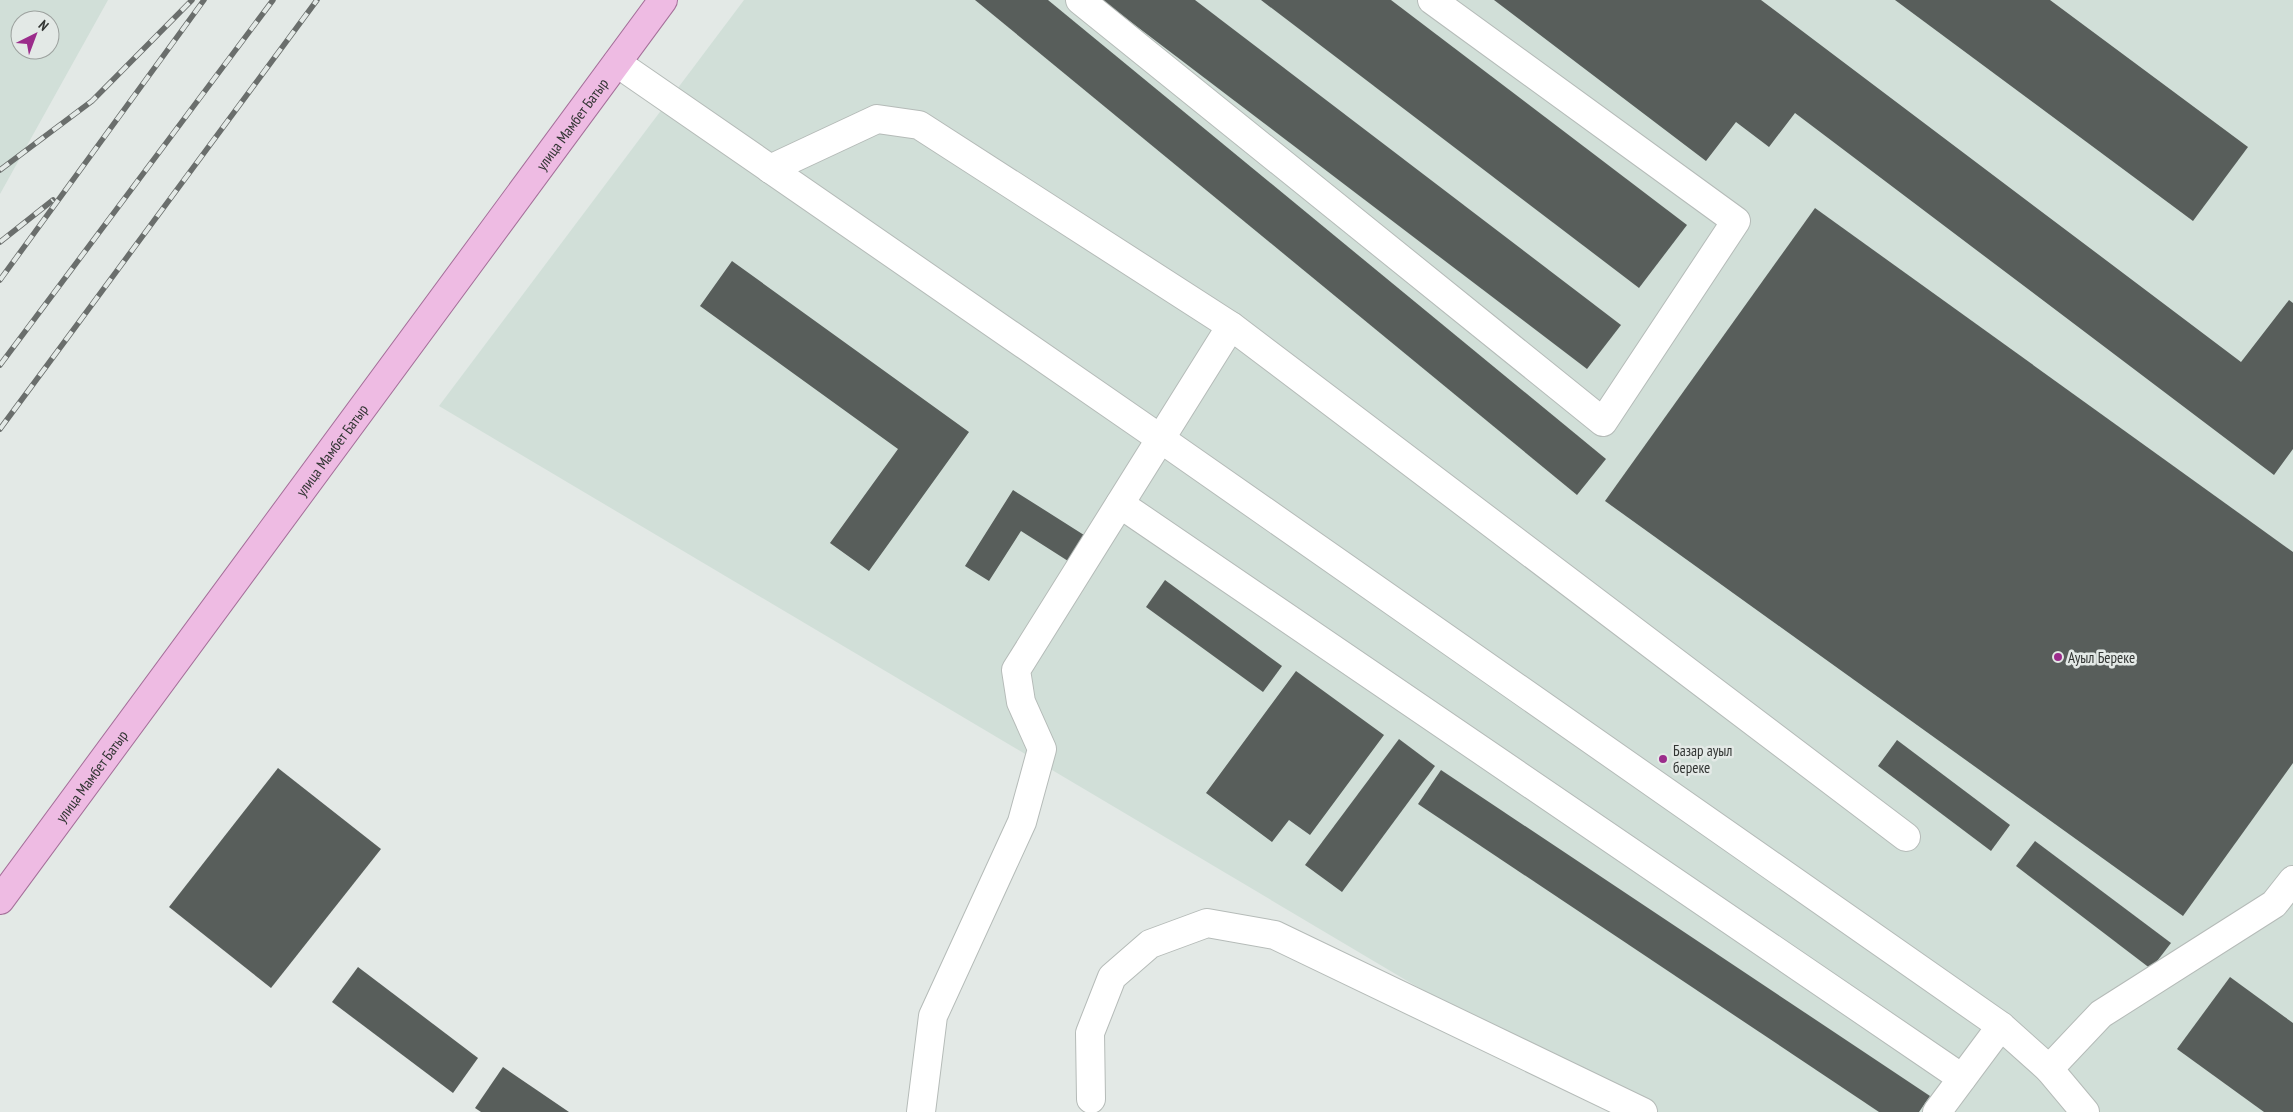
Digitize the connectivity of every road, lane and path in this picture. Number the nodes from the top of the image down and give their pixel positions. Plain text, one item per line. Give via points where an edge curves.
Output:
1 (663, 0) edge
2 (1080, 0) edge
3 (1432, 0) edge
4 (617, 63) junction
5 (770, 169) junction
6 (1231, 326) junction
7 (1161, 439) junction
8 (1120, 504) junction
9 (1906, 837) dead end
10 (2293, 880) edge
11 (0, 900) edge
12 (2001, 1026) junction
13 (2049, 1069) junction
14 (1962, 1078) junction
15 (1093, 1108) edge
16 (921, 1112) edge
17 (1643, 1112) edge
18 (1937, 1112) edge
19 (2085, 1112) edge

1 - 4 main road, улица Мамбет Батыр
2 - 3 lane via 1603,422 1736,221
4 - 5 lane
4 - 11 main road, улица Мамбет Батыр
5 - 6 lane via 877,119 919,124
5 - 7 lane
6 - 7 lane
6 - 9 lane
7 - 8 lane
7 - 12 lane
8 - 14 lane
8 - 16 lane via 1016,670 1021,702 1042,749 1022,822 933,1016
10 - 13 lane via 2274,904 2101,1014
12 - 13 lane
12 - 14 lane
13 - 19 lane
14 - 18 lane
15 - 17 lane via 1090,1033 1112,977 1150,944 1207,923 1275,934

